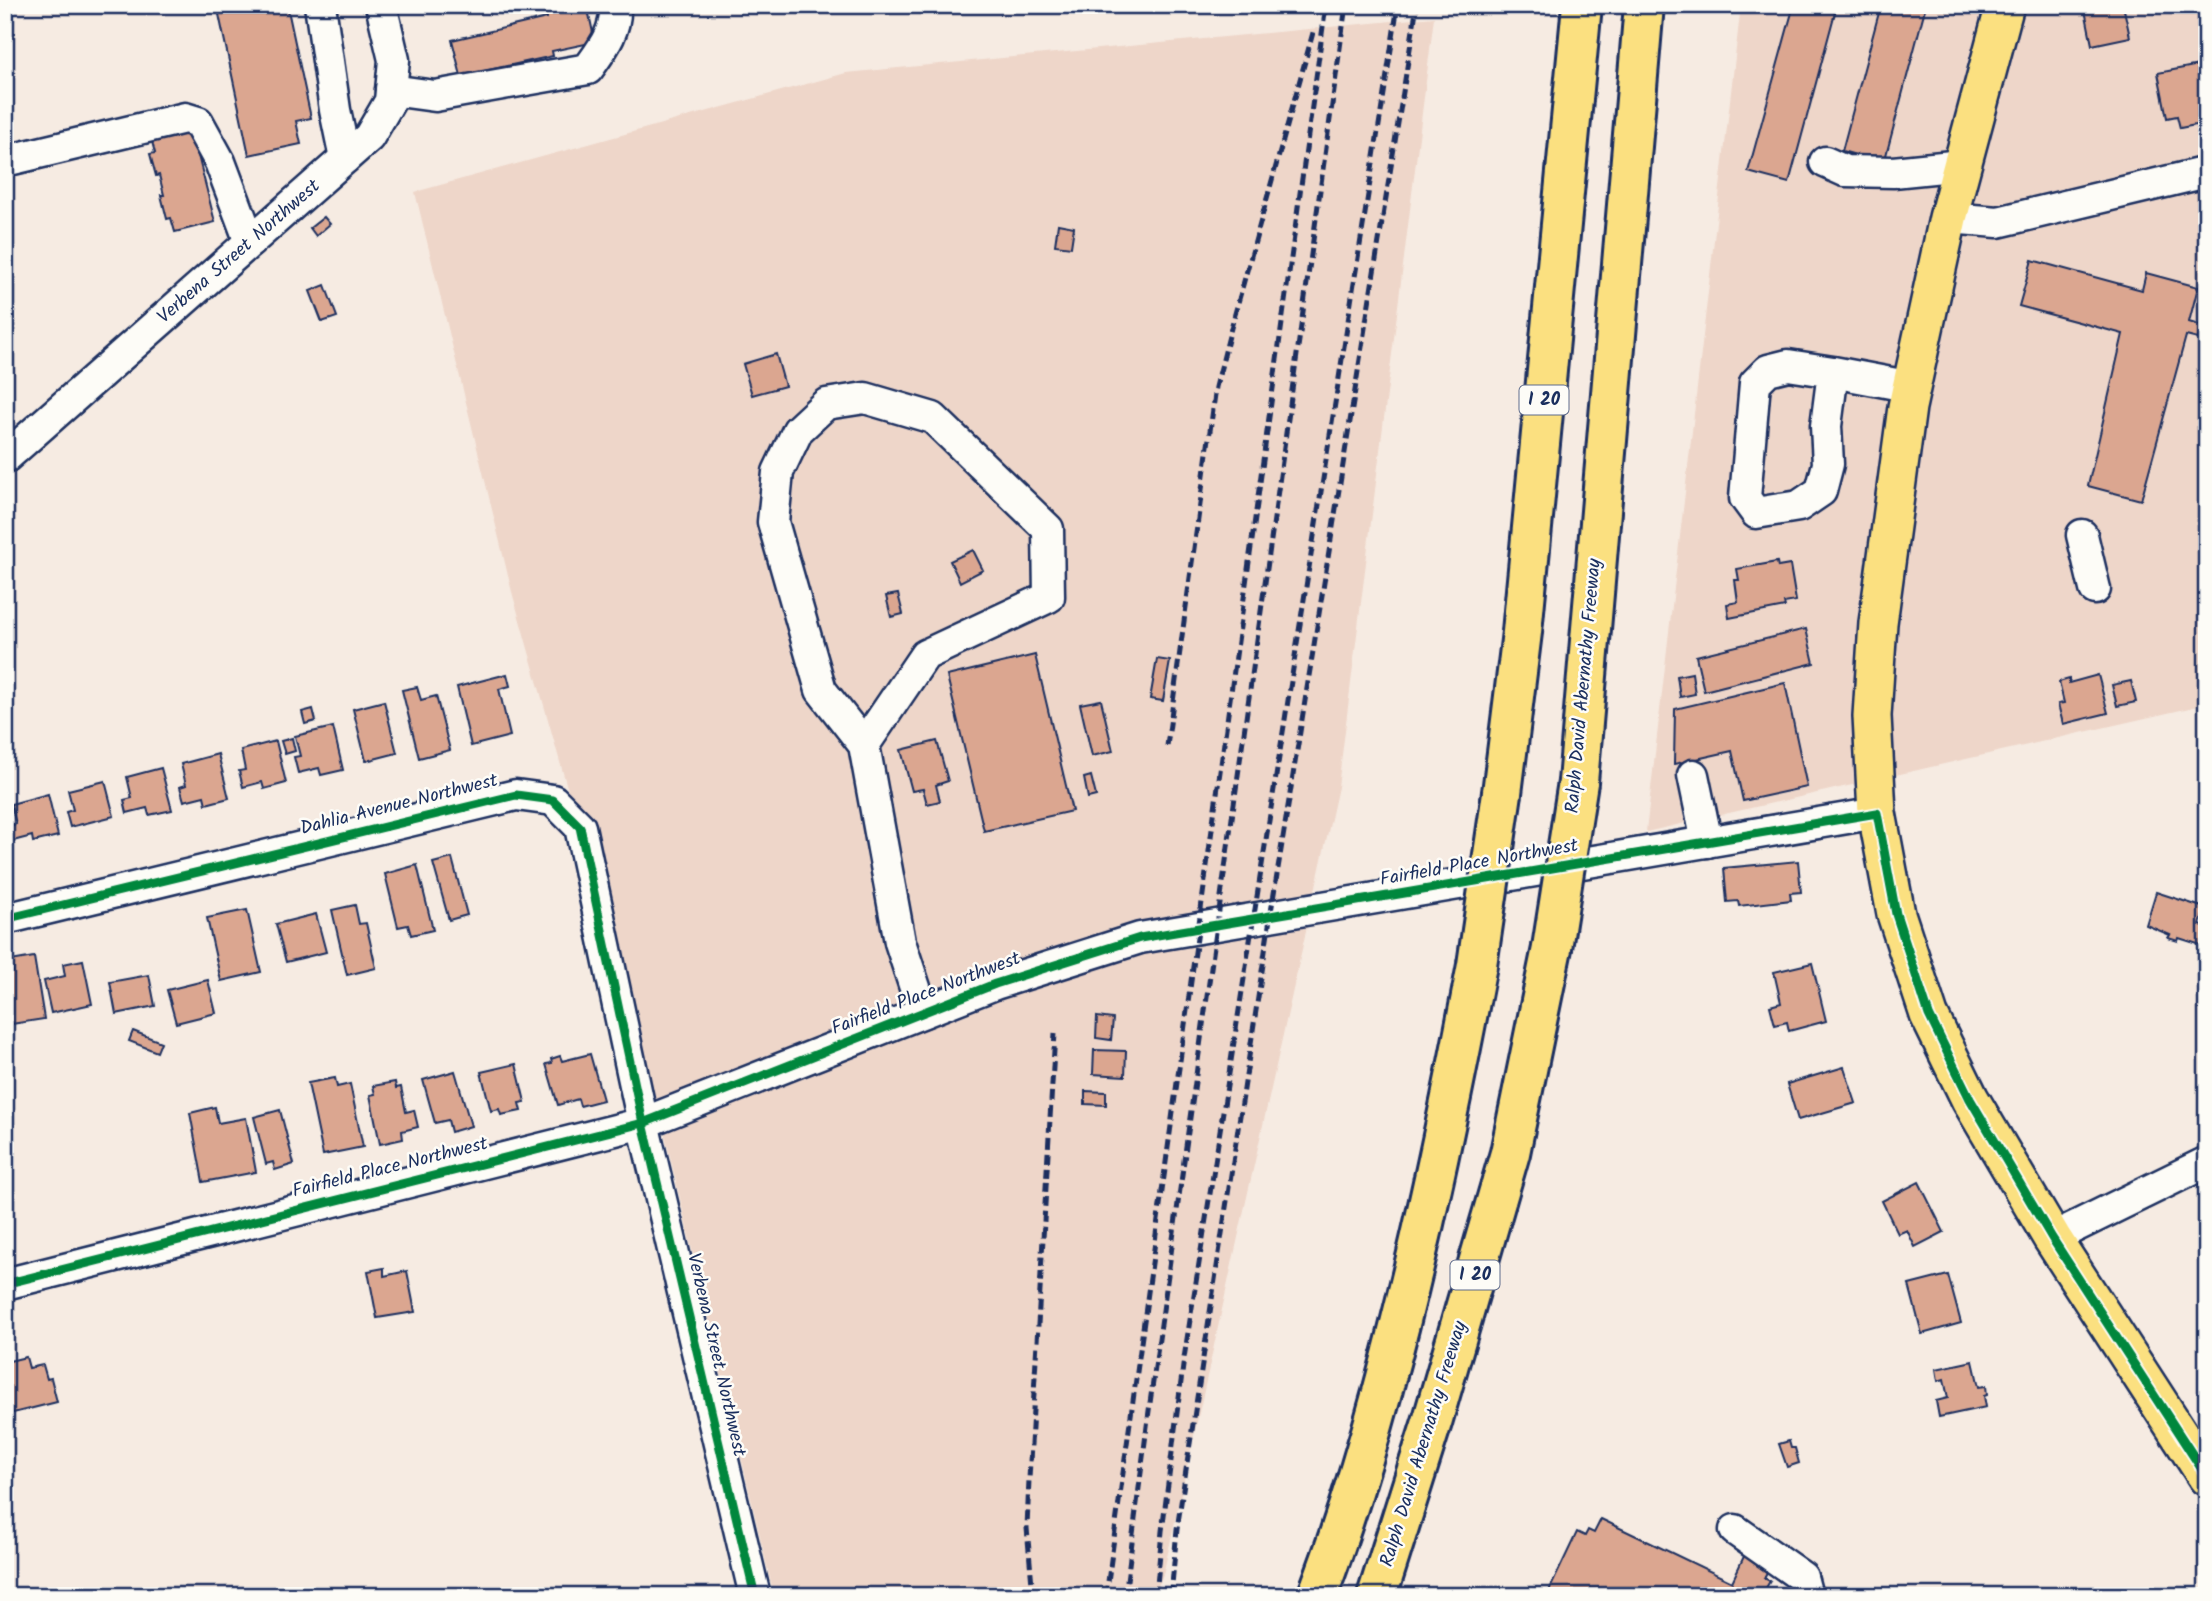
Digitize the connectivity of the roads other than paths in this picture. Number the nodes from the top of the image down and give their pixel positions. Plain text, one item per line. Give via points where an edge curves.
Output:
1 (320, 5) edge
2 (381, 5) edge
3 (615, 5) edge
4 (1582, 5) edge
5 (1644, 5) edge
6 (2005, 5) edge
7 (391, 90) junction
8 (345, 158) junction
9 (5, 162) edge
10 (1825, 162) dead end
11 (1962, 165) junction
12 (2207, 172) edge
13 (1948, 218) junction
14 (250, 242) junction
15 (1833, 372) junction
16 (1912, 387) junction
17 (5, 458) edge
18 (2082, 535) dead end
19 (2095, 589) dead end
20 (864, 745) junction
21 (1693, 775) dead end
22 (1877, 813) junction
23 (1707, 842) junction
24 (5, 919) edge
25 (923, 1012) junction
26 (643, 1123) junction
27 (2207, 1162) edge
28 (2052, 1238) junction
29 (5, 1284) edge
30 (2207, 1476) edge
31 (1735, 1530) dead end
32 (755, 1596) edge
33 (1317, 1596) edge
34 (1377, 1596) edge
35 (1807, 1596) edge

1 - 8 street
2 - 7 street, Verbena Street Northwest via 394,60
3 - 7 street via 616,20 606,44 588,69 435,96
4 - 33 highway, I 20, bridge via 1522,632 1477,965 1398,1334 1361,1467
5 - 34 highway, Ralph David Abernathy Freeway / I 20, bridge via 1578,782 1552,948 1510,1153
6 - 11 main road
7 - 8 street, Verbena Street Northwest via 390,101 369,137
8 - 14 street, Verbena Street Northwest
9 - 14 street via 185,118 198,122 220,162
10 - 11 street via 1845,170 1893,172
11 - 13 main road
12 - 13 street via 1998,222
13 - 16 main road
14 - 17 street, Verbena Street Northwest
15 - 15 street via 1826,426 1828,464 1821,491 1799,506 1756,513 1745,498 1755,383 1768,370 1788,365
15 - 16 street
16 - 22 main road via 1878,624 1872,716
18 - 19 street
20 - 20 street via 925,655 1049,597 1048,529 933,418 865,398 826,404 798,430 778,472 773,522 821,690
20 - 25 street via 900,942
21 - 23 street
22 - 23 street, Fairfield Place Northwest
22 - 28 main road via 1896,914 1929,1015 1969,1099
23 - 25 street, Fairfield Place Northwest via 1140,938
24 - 26 street, Dahlia Avenue Northwest via 516,795 553,800 580,827
25 - 26 street, Fairfield Place Northwest
26 - 29 street, Fairfield Place Northwest
26 - 32 street, Verbena Street Northwest
27 - 28 street
28 - 30 main road
31 - 35 street via 1802,1577

